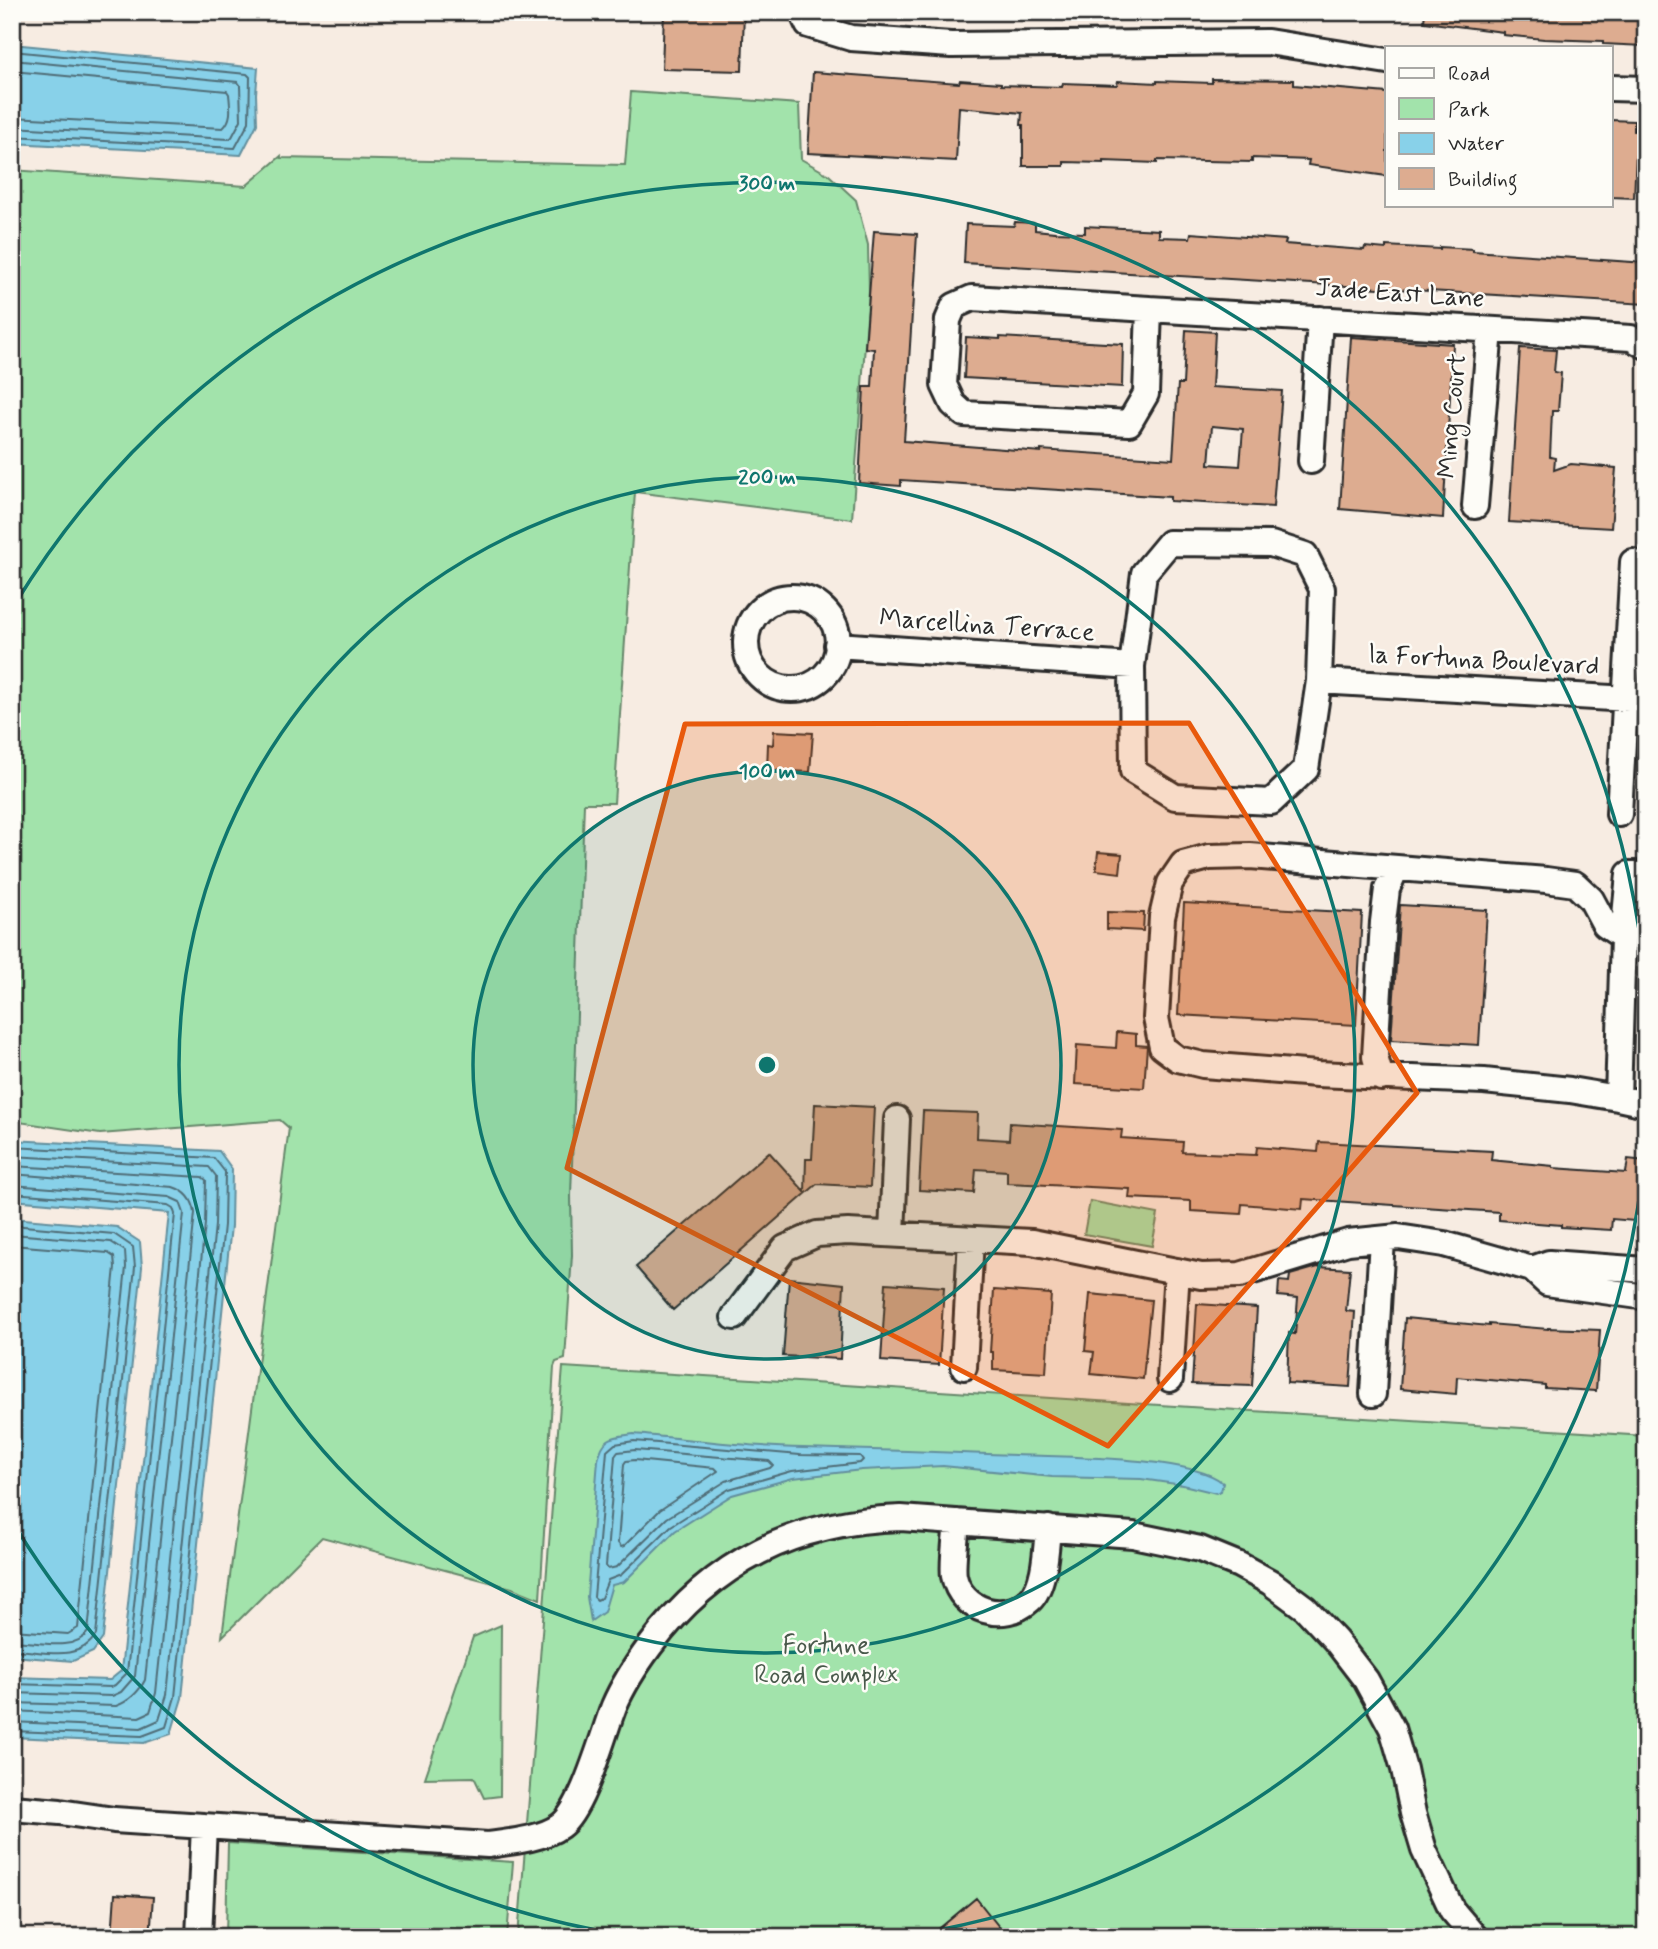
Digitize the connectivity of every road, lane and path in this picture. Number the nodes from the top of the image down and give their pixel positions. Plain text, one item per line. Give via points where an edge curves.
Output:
1 (802, 12) edge
2 (1385, 61) edge
3 (1612, 88) edge
4 (1646, 89) edge
5 (1149, 309) junction
6 (1320, 319) junction
7 (1490, 330) junction
8 (1646, 346) edge
9 (1311, 461) dead end
10 (1475, 506) dead end
11 (1633, 562) dead end
12 (838, 645) dead end
13 (1132, 666) junction
14 (1319, 681) junction
15 (1636, 699) edge
16 (1619, 814) dead end
17 (1396, 868) junction
18 (1646, 874) edge
19 (1623, 937) junction
20 (1381, 1078) junction
21 (1618, 1098) junction
22 (1646, 1104) edge
23 (897, 1119) dead end
24 (892, 1234) junction
25 (971, 1239) junction
26 (1382, 1239) junction
27 (1641, 1270) edge
28 (1177, 1271) junction
29 (1577, 1276) junction
30 (1640, 1297) edge
31 (734, 1317) dead end
32 (964, 1367) dead end
33 (1170, 1379) dead end
34 (1373, 1394) dead end
35 (957, 1521) junction
36 (1048, 1528) junction
37 (12, 1808) edge
38 (204, 1826) junction
39 (199, 1937) edge
40 (1475, 1937) edge

1 - 2 street via 808,25 851,38 951,45 1268,42
3 - 4 street
5 - 5 street, Jade East Lane via 1146,394 1129,423 964,414 944,385 948,320 954,306 972,298
5 - 6 street, Jade East Lane
6 - 7 street, Jade East Lane
6 - 9 street
7 - 8 street, Jade East Lane via 1632,338
7 - 10 street, Ming Court
11 - 15 street
12 - 13 street, Marcellina Terrace
13 - 14 street via 1133,771 1175,797 1271,802 1306,769
13 - 14 street via 1144,573 1170,543 1271,544 1306,555 1322,589
14 - 15 street, la Fortuna Boulevard
15 - 16 street
17 - 19 street via 1575,884 1591,899 1605,925
17 - 20 street via 1387,889 1383,922 1375,1057
17 - 20 street via 1250,856 1209,858 1183,864 1170,883 1162,916 1156,1018 1162,1047 1178,1059 1203,1065
18 - 19 street via 1629,874
19 - 21 street
20 - 21 street via 1483,1081
21 - 22 street
23 - 24 street
24 - 25 street
24 - 31 street via 817,1234 785,1248
25 - 28 street via 1032,1242
25 - 32 street
26 - 28 street via 1348,1242 1240,1275 1200,1276
26 - 29 street via 1444,1244 1532,1269 1549,1263
26 - 34 street
27 - 29 street
27 - 30 street
28 - 33 street
29 - 30 street
35 - 36 street
35 - 36 street via 954,1575 963,1595 978,1609 1009,1613 1031,1600 1042,1578
35 - 38 street via 866,1519 822,1527 740,1560 665,1625 615,1704 578,1804 561,1826 528,1840 488,1845
36 - 40 street via 1133,1535 1200,1549 1270,1581 1305,1608 1366,1680 1392,1728 1424,1850 1452,1910
37 - 38 street
38 - 39 street

